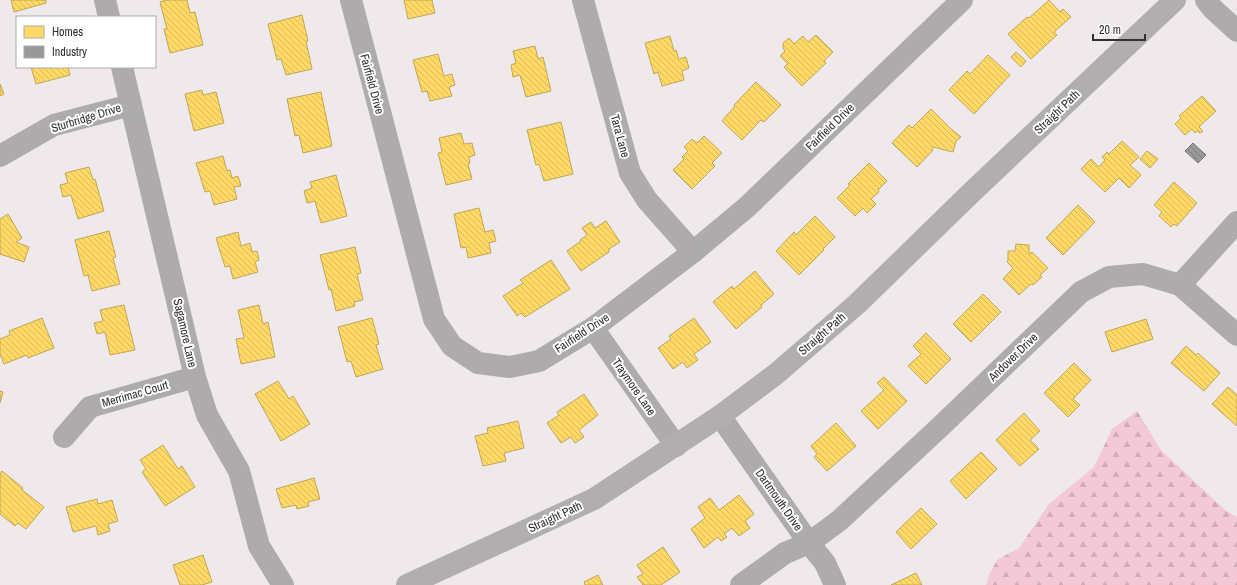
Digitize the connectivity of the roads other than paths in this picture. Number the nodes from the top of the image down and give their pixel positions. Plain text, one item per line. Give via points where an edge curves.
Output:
1 (105, 0) edge
2 (351, 0) edge
3 (583, 0) edge
4 (962, 0) edge
5 (1175, 0) edge
6 (1206, 0) edge
7 (109, 16) edge
8 (1237, 31) edge
9 (122, 68) edge
10 (131, 105) junction
11 (0, 156) edge
12 (1237, 222) edge
13 (693, 252) junction
14 (1180, 284) junction
15 (593, 328) junction
16 (1237, 335) edge
17 (195, 377) junction
18 (720, 416) junction
19 (64, 437) dead end
20 (676, 446) junction
21 (809, 543) junction
22 (283, 585) edge
23 (407, 585) edge
24 (742, 585) edge
25 (835, 585) edge

1 - 7 street
2 - 15 street, Fairfield Drive via 434,319 452,346 478,363 510,367 538,361
3 - 13 street, Tara Lane via 630,173 647,200
4 - 13 street, Fairfield Drive via 747,207
5 - 18 main road, Straight Path via 857,304 776,374
6 - 8 street
9 - 10 street, Sagamore Lane
10 - 11 street, Sturbridge Drive via 54,125
10 - 17 street, Sagamore Lane
12 - 14 street
13 - 15 street, Fairfield Drive
14 - 16 street, Andover Drive
14 - 21 street, Andover Drive via 1143,274 1109,277 1081,292 840,520
15 - 20 street, Traymore Lane
17 - 19 street, Merrimac Court via 90,407
17 - 22 street, Sagamore Lane via 207,415 239,471 259,546
18 - 20 main road, Straight Path
18 - 21 street, Dartmouth Drive
20 - 23 main road, Straight Path via 594,499
21 - 24 street, Andover Drive via 785,553
21 - 25 street, Dartmouth Drive via 825,563

